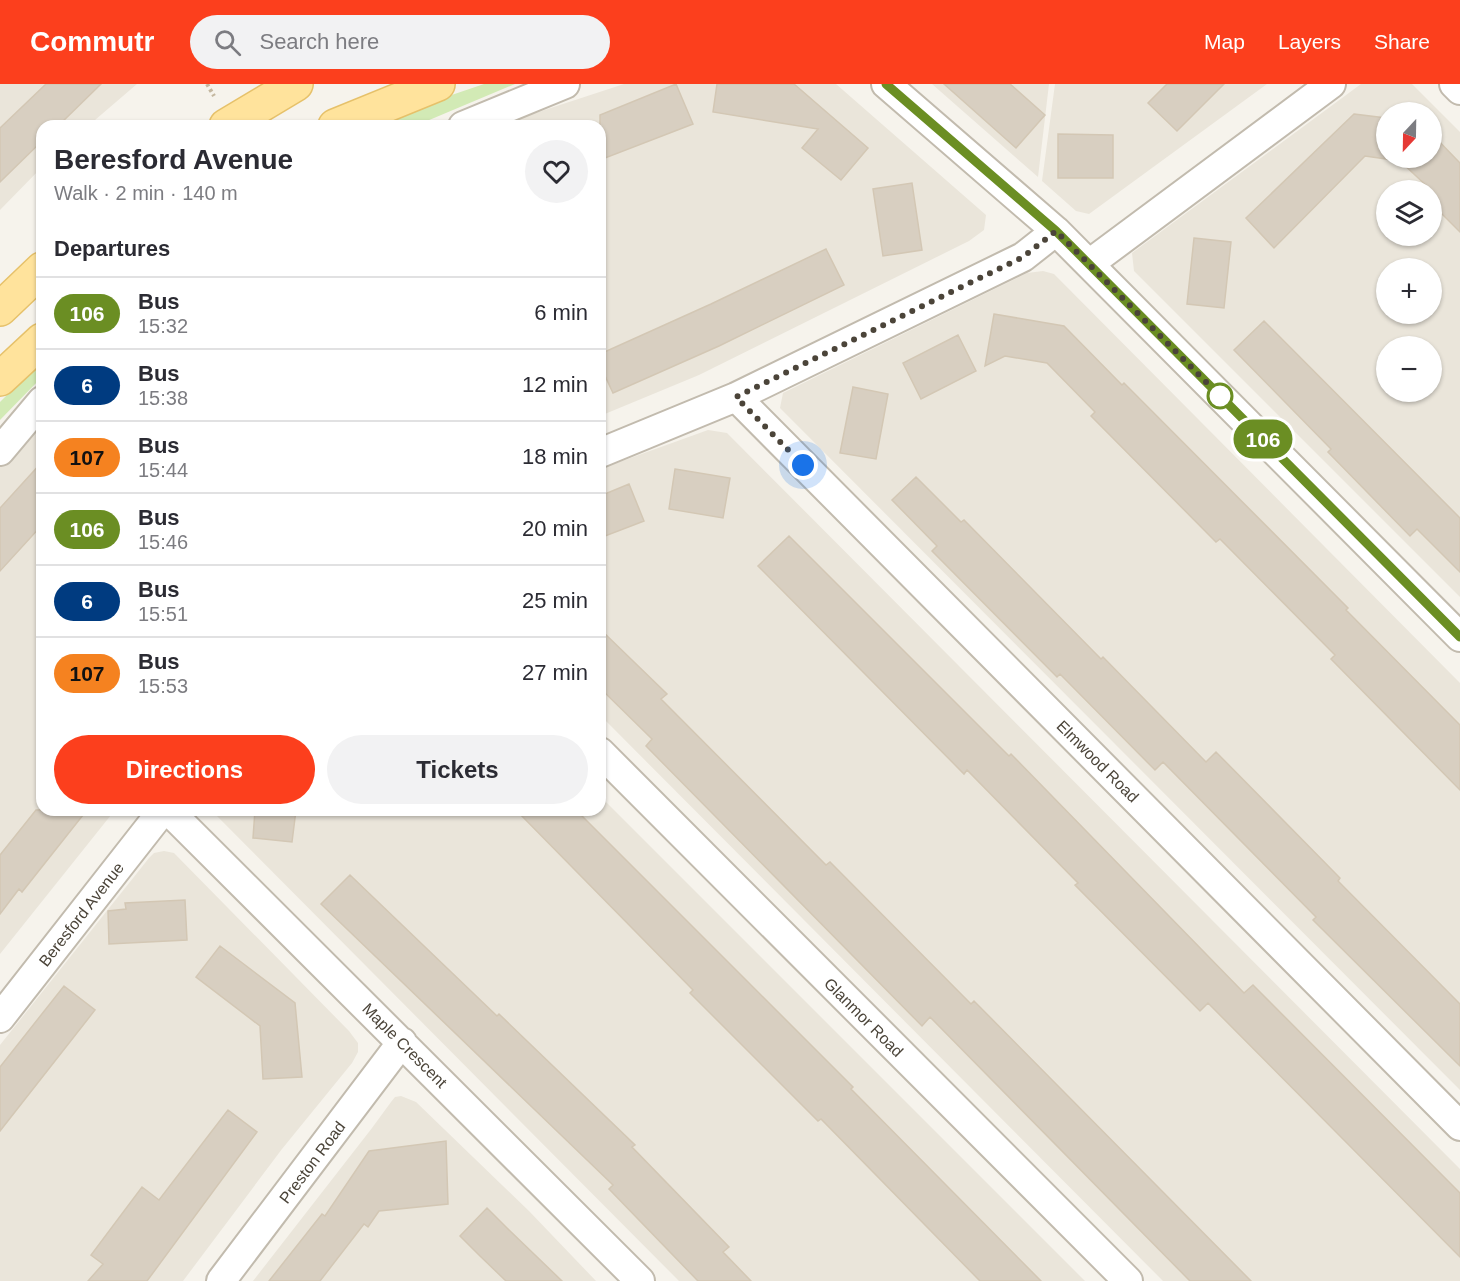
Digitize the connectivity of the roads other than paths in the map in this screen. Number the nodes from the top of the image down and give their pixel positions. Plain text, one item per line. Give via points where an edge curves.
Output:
1 (296, 84) edge
2 (438, 84) edge
3 (565, 84) edge
4 (886, 84) edge
5 (1331, 84) edge
6 (1454, 84) edge
7 (1460, 90) edge
8 (236, 120) edge
9 (350, 120) edge
10 (478, 120) edge
11 (1056, 231) junction
12 (1089, 264) junction
13 (36, 275) edge
14 (0, 309) edge
15 (36, 346) edge
16 (0, 379) edge
17 (736, 397) junction
18 (36, 408) edge
19 (0, 451) edge
20 (606, 451) edge
21 (1460, 637) edge
22 (606, 758) edge
23 (158, 816) edge
24 (174, 816) edge
25 (0, 1018) edge
26 (402, 1042) junction
27 (1460, 1126) edge
28 (221, 1281) edge
29 (640, 1281) edge
30 (1128, 1281) edge

1 - 8 main road
2 - 9 main road
3 - 10 street
4 - 11 street
5 - 12 street
6 - 7 street
11 - 12 street
11 - 17 street via 1023,257
12 - 21 street
13 - 14 main road
15 - 16 main road
17 - 20 street
17 - 27 street, Elmwood Road
18 - 19 street
22 - 30 street, Glanmor Road
23 - 25 street, Beresford Avenue
24 - 26 street, Maple Crescent
26 - 28 street, Preston Road
26 - 29 street, Maple Crescent

